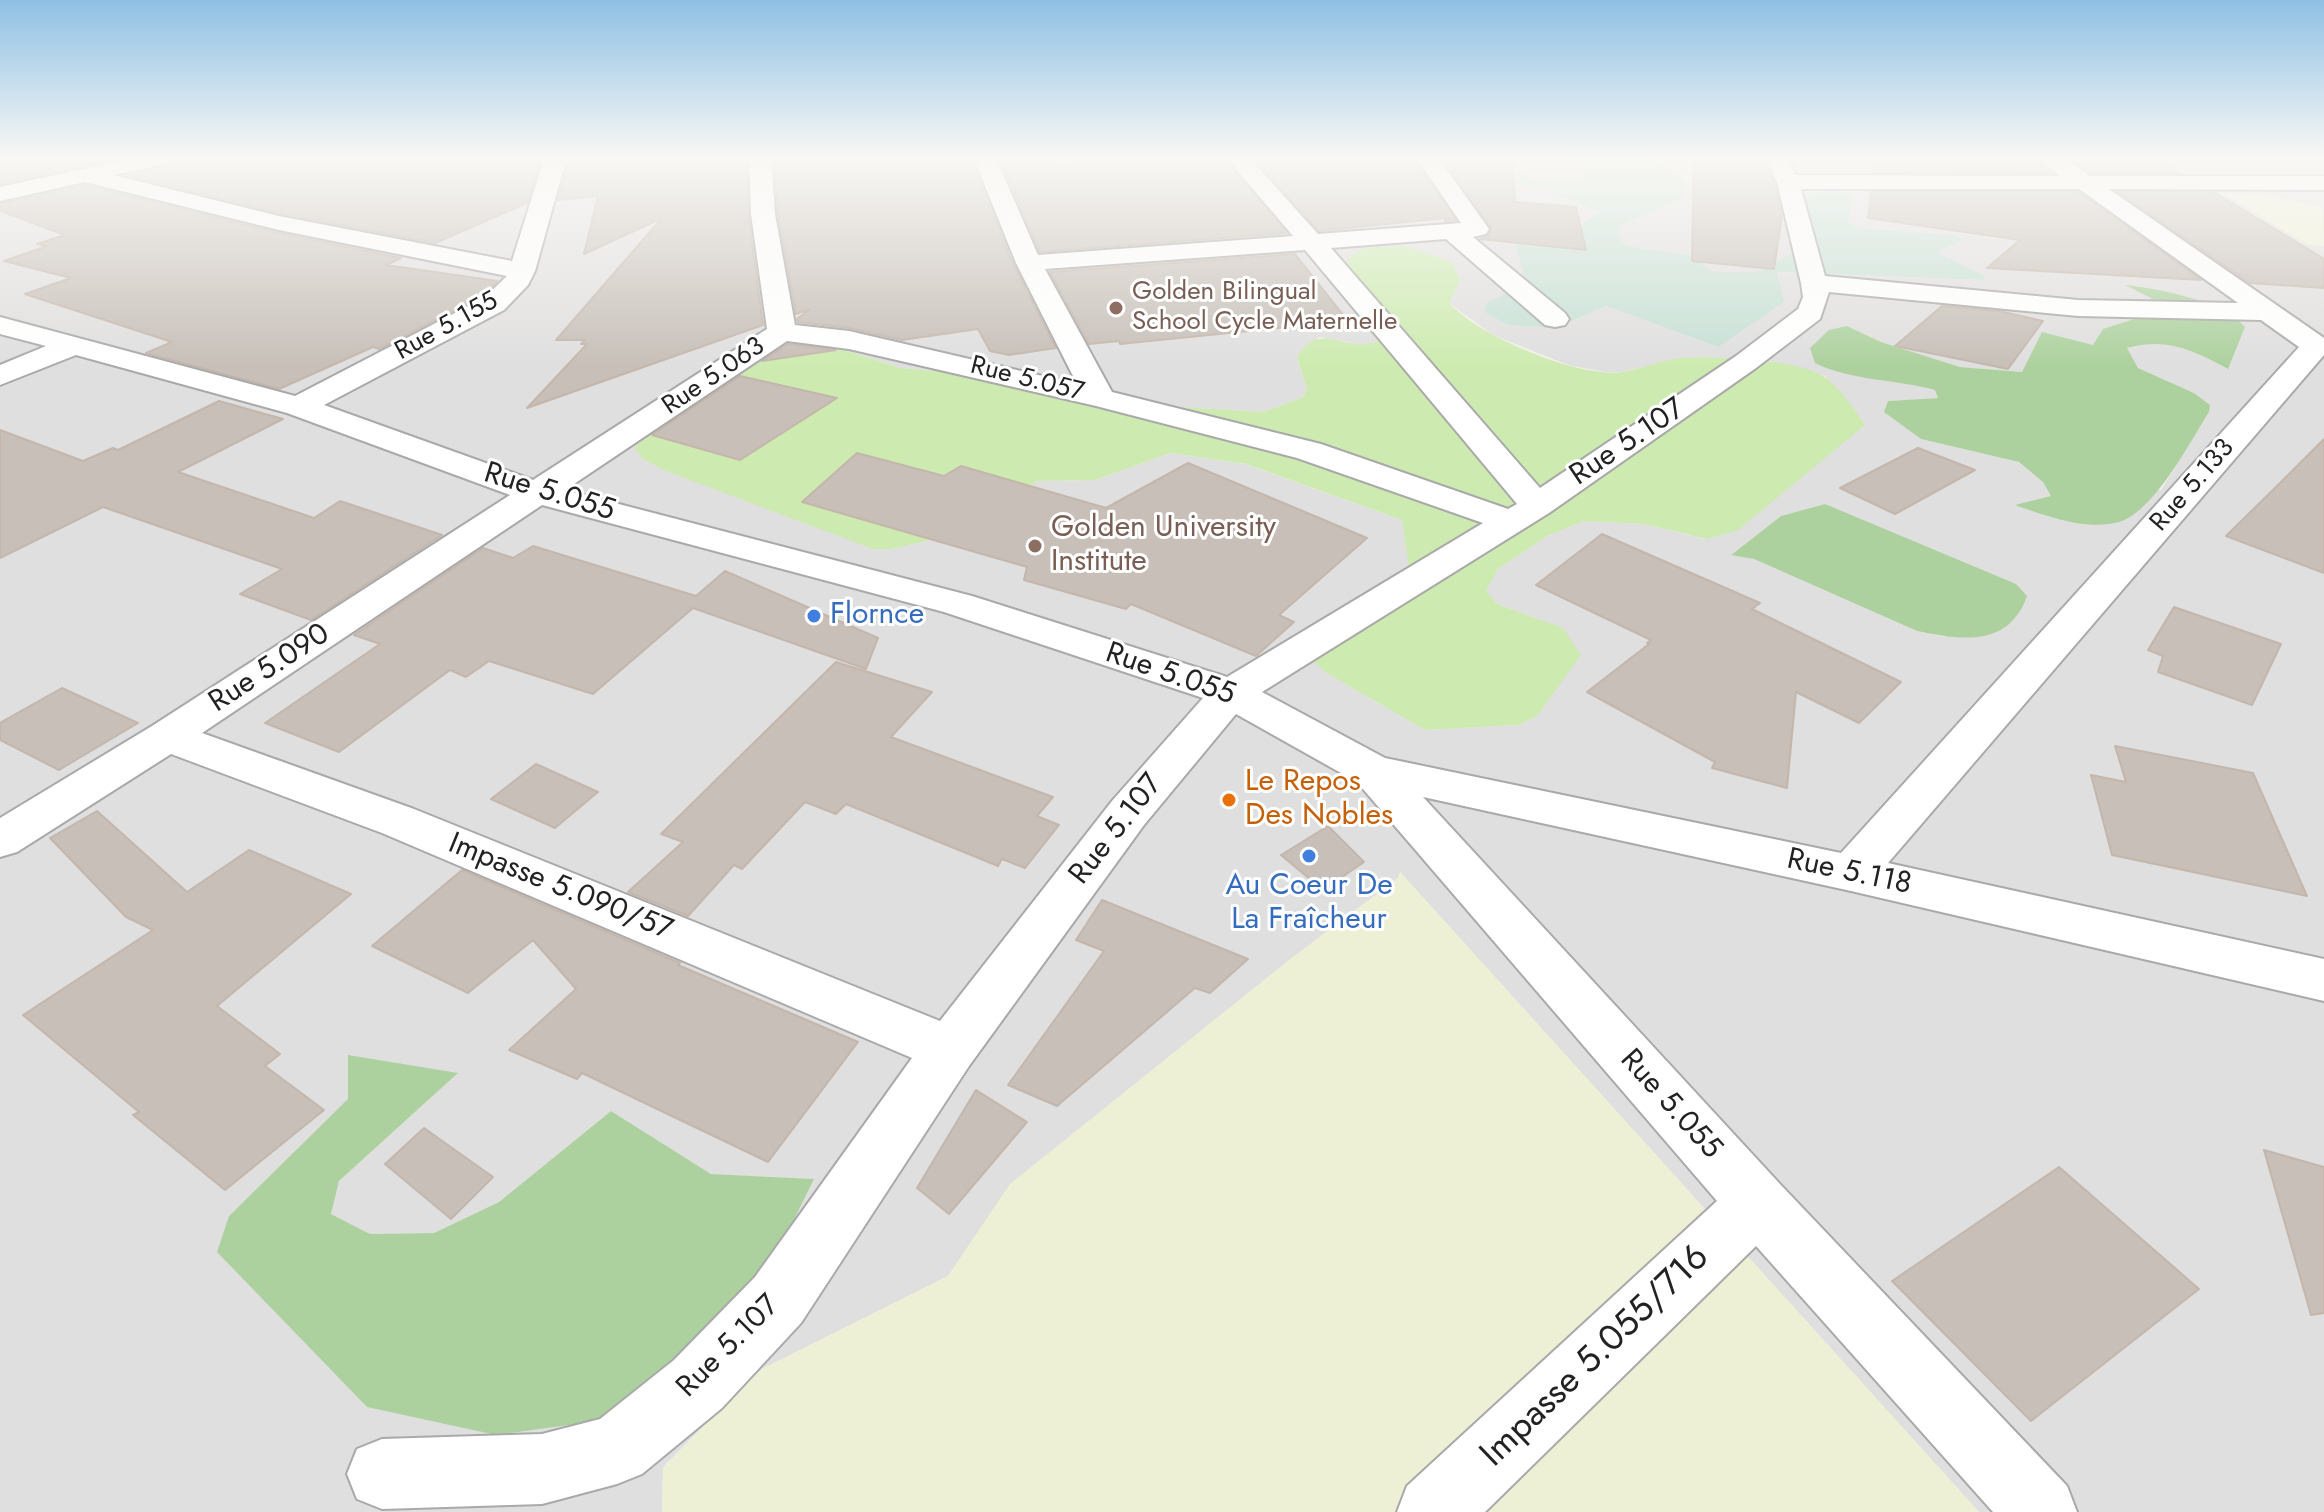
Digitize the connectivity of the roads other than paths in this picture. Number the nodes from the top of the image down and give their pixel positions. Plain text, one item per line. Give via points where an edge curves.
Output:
1 (297, 227) edge
2 (535, 227) edge
3 (765, 227) edge
4 (1014, 227) edge
5 (1298, 227) edge
6 (1477, 227) edge
7 (1799, 227) edge
8 (2149, 227) edge
9 (1453, 232) junction
10 (1312, 242) junction
11 (1029, 263) junction
12 (522, 271) junction
13 (1814, 283) junction
14 (2267, 312) junction
15 (1555, 319) dead end
16 (0, 325) edge
17 (782, 332) junction
18 (74, 345) junction
19 (2320, 346) edge
20 (0, 376) edge
21 (1100, 398) junction
22 (298, 406) junction
23 (539, 494) junction
24 (1524, 514) junction
25 (1231, 693) junction
26 (167, 736) junction
27 (1373, 771) junction
28 (0, 840) edge
29 (1851, 873) junction
30 (2324, 980) edge
31 (950, 1049) junction
32 (1758, 1203) junction
33 (382, 1474) dead end
34 (1433, 1512) edge
35 (2041, 1512) edge

1 - 12 street
2 - 12 street, Rue 5.155
3 - 17 street, Rue 5.063
4 - 11 street, Rue 5.057
5 - 10 street
6 - 9 street
7 - 13 street
8 - 14 street, Rue 5.133
9 - 10 street
9 - 15 street
10 - 11 street
10 - 24 street
11 - 21 street, Rue 5.057
12 - 22 street, Rue 5.155 via 512,290 494,304
13 - 14 street via 2078,308
13 - 24 street, Rue 5.107 via 1810,313
14 - 19 street, Rue 5.133
16 - 18 street, Rue 5.055
17 - 21 street, Rue 5.057 via 864,343
17 - 23 street, Rue 5.063
18 - 20 street
18 - 22 street, Rue 5.055
19 - 29 street, Rue 5.133
21 - 24 street via 1309,451
22 - 23 street, Rue 5.055
23 - 25 street, Rue 5.055 via 958,604
23 - 26 street, Rue 5.090
24 - 25 street, Rue 5.107
25 - 27 street, Rue 5.055
25 - 31 street, Rue 5.107 via 1128,813
26 - 28 street, Rue 5.090
26 - 31 street, Impasse 5.090/57 via 398,821
27 - 29 street, Rue 5.118
27 - 32 street, Rue 5.055
29 - 30 street, Rue 5.118
31 - 33 street, Rue 5.107 via 778,1300 698,1384 617,1449 542,1469
32 - 34 street, Impasse 5.055/716
32 - 35 street, Rue 5.055

